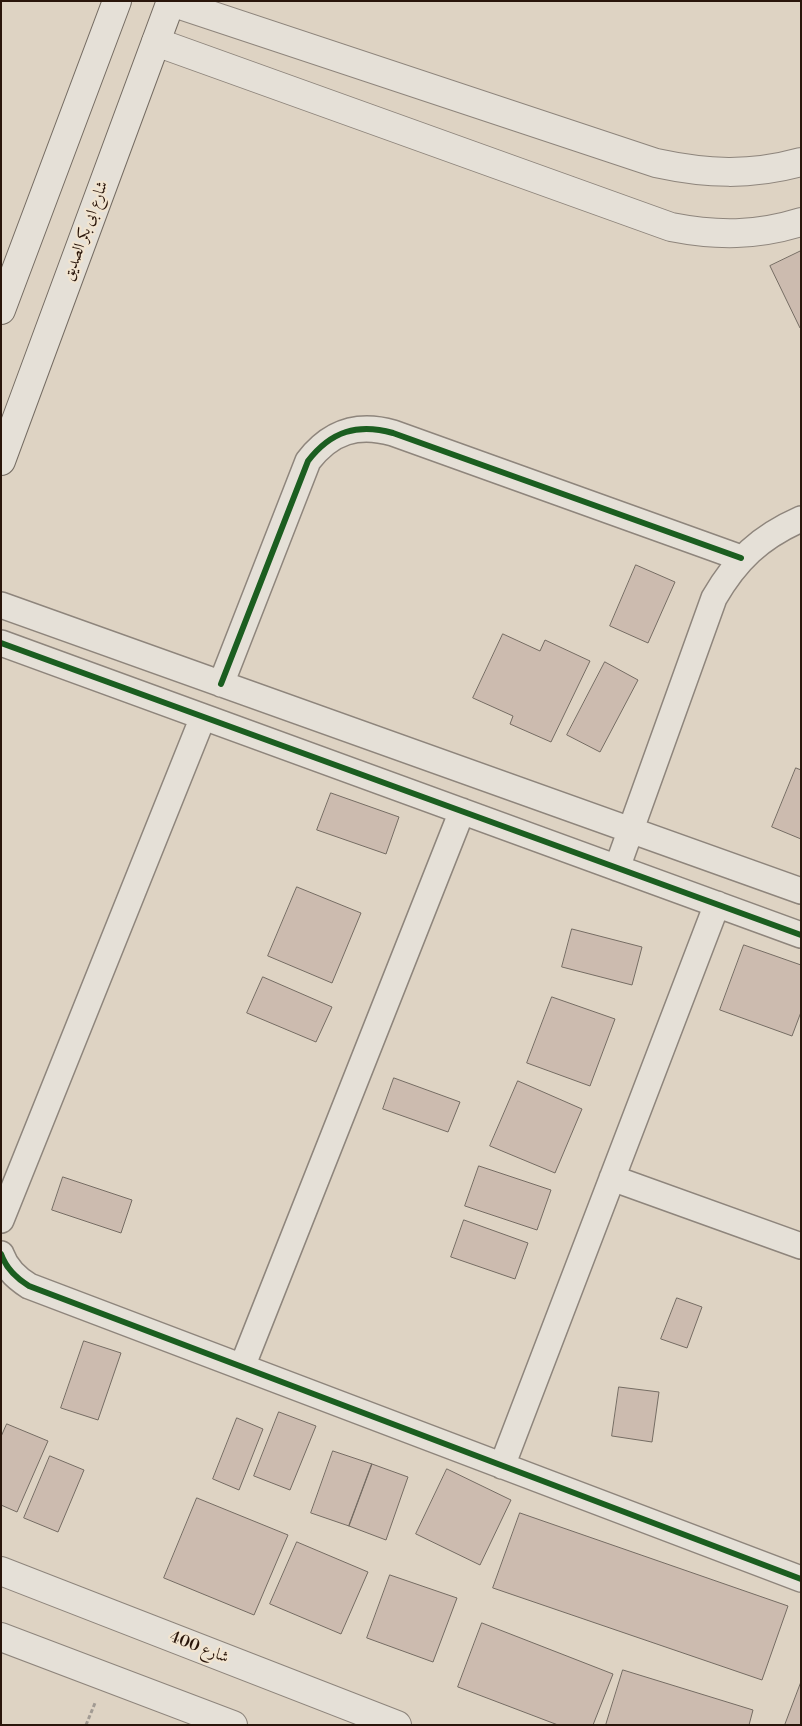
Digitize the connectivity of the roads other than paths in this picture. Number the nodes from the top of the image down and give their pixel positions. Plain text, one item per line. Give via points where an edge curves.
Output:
1 (117, 1) edge
2 (171, 2) edge
3 (156, 42) junction
4 (801, 162) edge
5 (801, 222) edge
6 (1, 310) edge
7 (2, 455) edge
8 (801, 519) edge
9 (741, 558) junction
10 (1, 605) edge
11 (1, 643) edge
12 (221, 684) junction
13 (203, 717) junction
14 (462, 811) junction
15 (631, 830) junction
16 (617, 868) junction
17 (801, 892) edge
18 (717, 904) junction
19 (801, 934) edge
20 (612, 1178) junction
21 (1, 1220) edge
22 (801, 1246) edge
23 (1, 1254) edge
24 (242, 1367) junction
25 (502, 1466) junction
26 (1, 1571) edge
27 (801, 1579) edge
28 (1, 1637) edge
29 (232, 1725) edge
30 (398, 1725) edge

1 - 6 street
2 - 3 street, شارع ابى بكر الصديق
2 - 4 street via 656,163 716,173 780,168
3 - 5 street via 671,227 729,234 781,228
3 - 7 street, شارع ابى بكر الصديق
8 - 9 street via 771,534
9 - 12 street via 393,433 380,429 351,430 327,441 308,461
9 - 15 street via 714,598
10 - 12 street
11 - 13 street
12 - 15 street
13 - 14 street
13 - 21 street
14 - 16 street
14 - 24 street
15 - 16 street
15 - 17 street
16 - 18 street
18 - 19 street
18 - 20 street
20 - 22 street
20 - 25 street
23 - 24 street via 9,1269 29,1286
24 - 25 street
25 - 27 street
26 - 30 street, شارع 400
28 - 29 street

